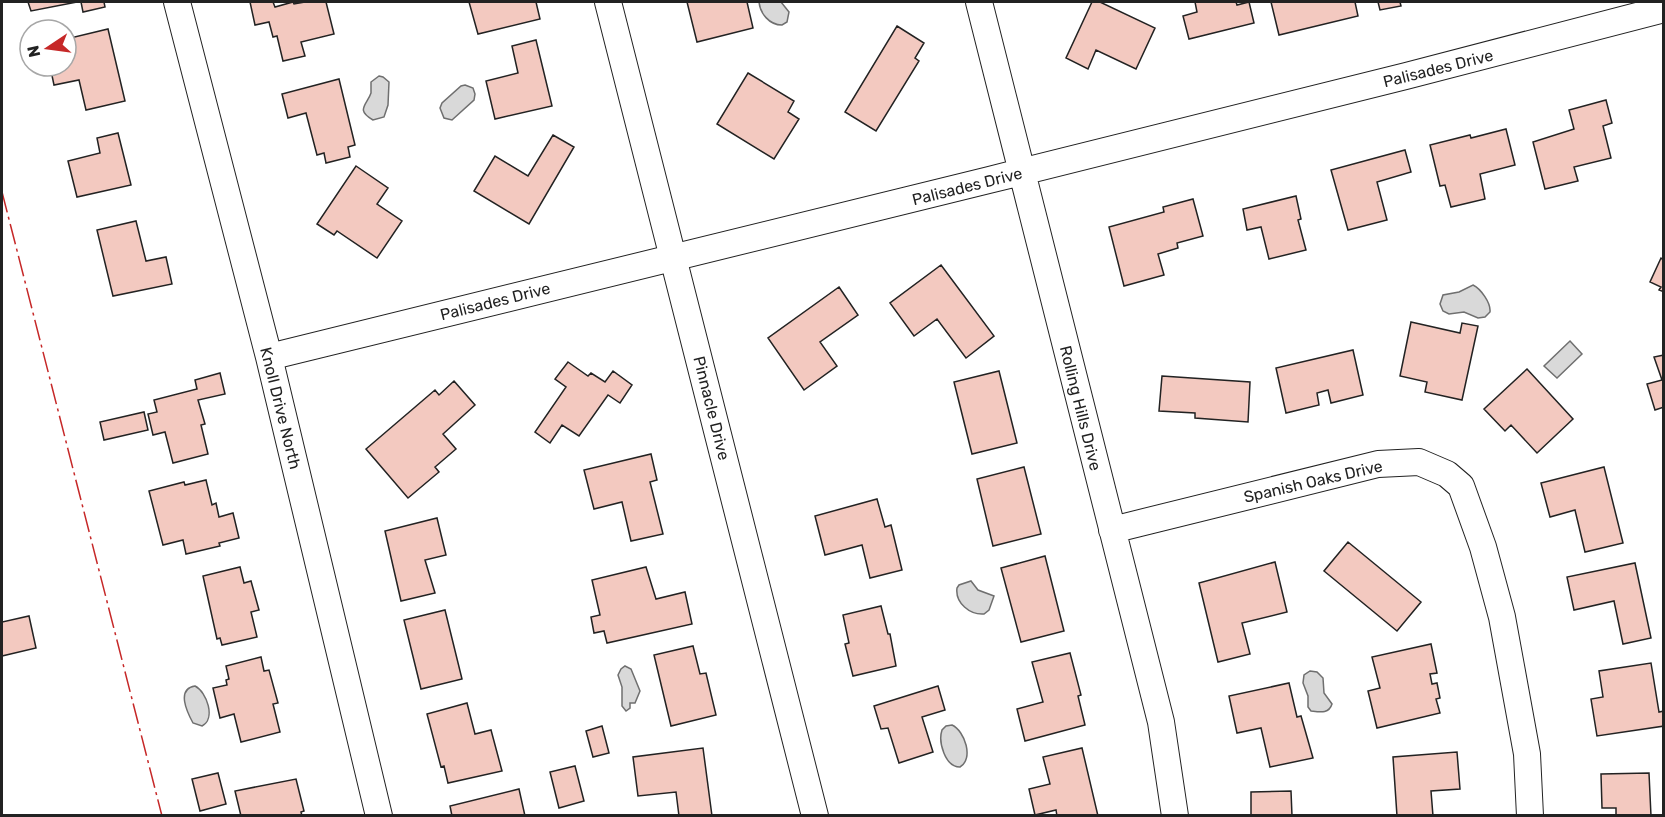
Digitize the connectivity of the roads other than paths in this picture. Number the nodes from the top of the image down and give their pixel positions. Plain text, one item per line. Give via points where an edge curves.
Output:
1 (177, 2) edge
2 (608, 2) edge
3 (979, 2) edge
4 (1664, 9) edge
5 (1022, 172) junction
6 (674, 257) junction
7 (269, 357) junction
8 (1112, 530) junction
9 (379, 816) edge
10 (815, 816) edge
11 (1175, 816) edge
12 (1530, 816) edge

1 - 7 street, Knoll Drive North
2 - 6 street, Pinnacle Drive
3 - 5 street, Rolling Hills Drive
4 - 5 street, Palisades Drive
5 - 6 street, Palisades Drive
5 - 8 street, Rolling Hills Drive
6 - 7 street, Palisades Drive
6 - 10 street, Pinnacle Drive
7 - 9 street, Knoll Drive North
8 - 11 street, Rolling Hills Drive via 1161,722
8 - 12 street, Spanish Oaks Drive via 1378,464 1419,462 1447,474 1461,486 1502,617 1527,754

